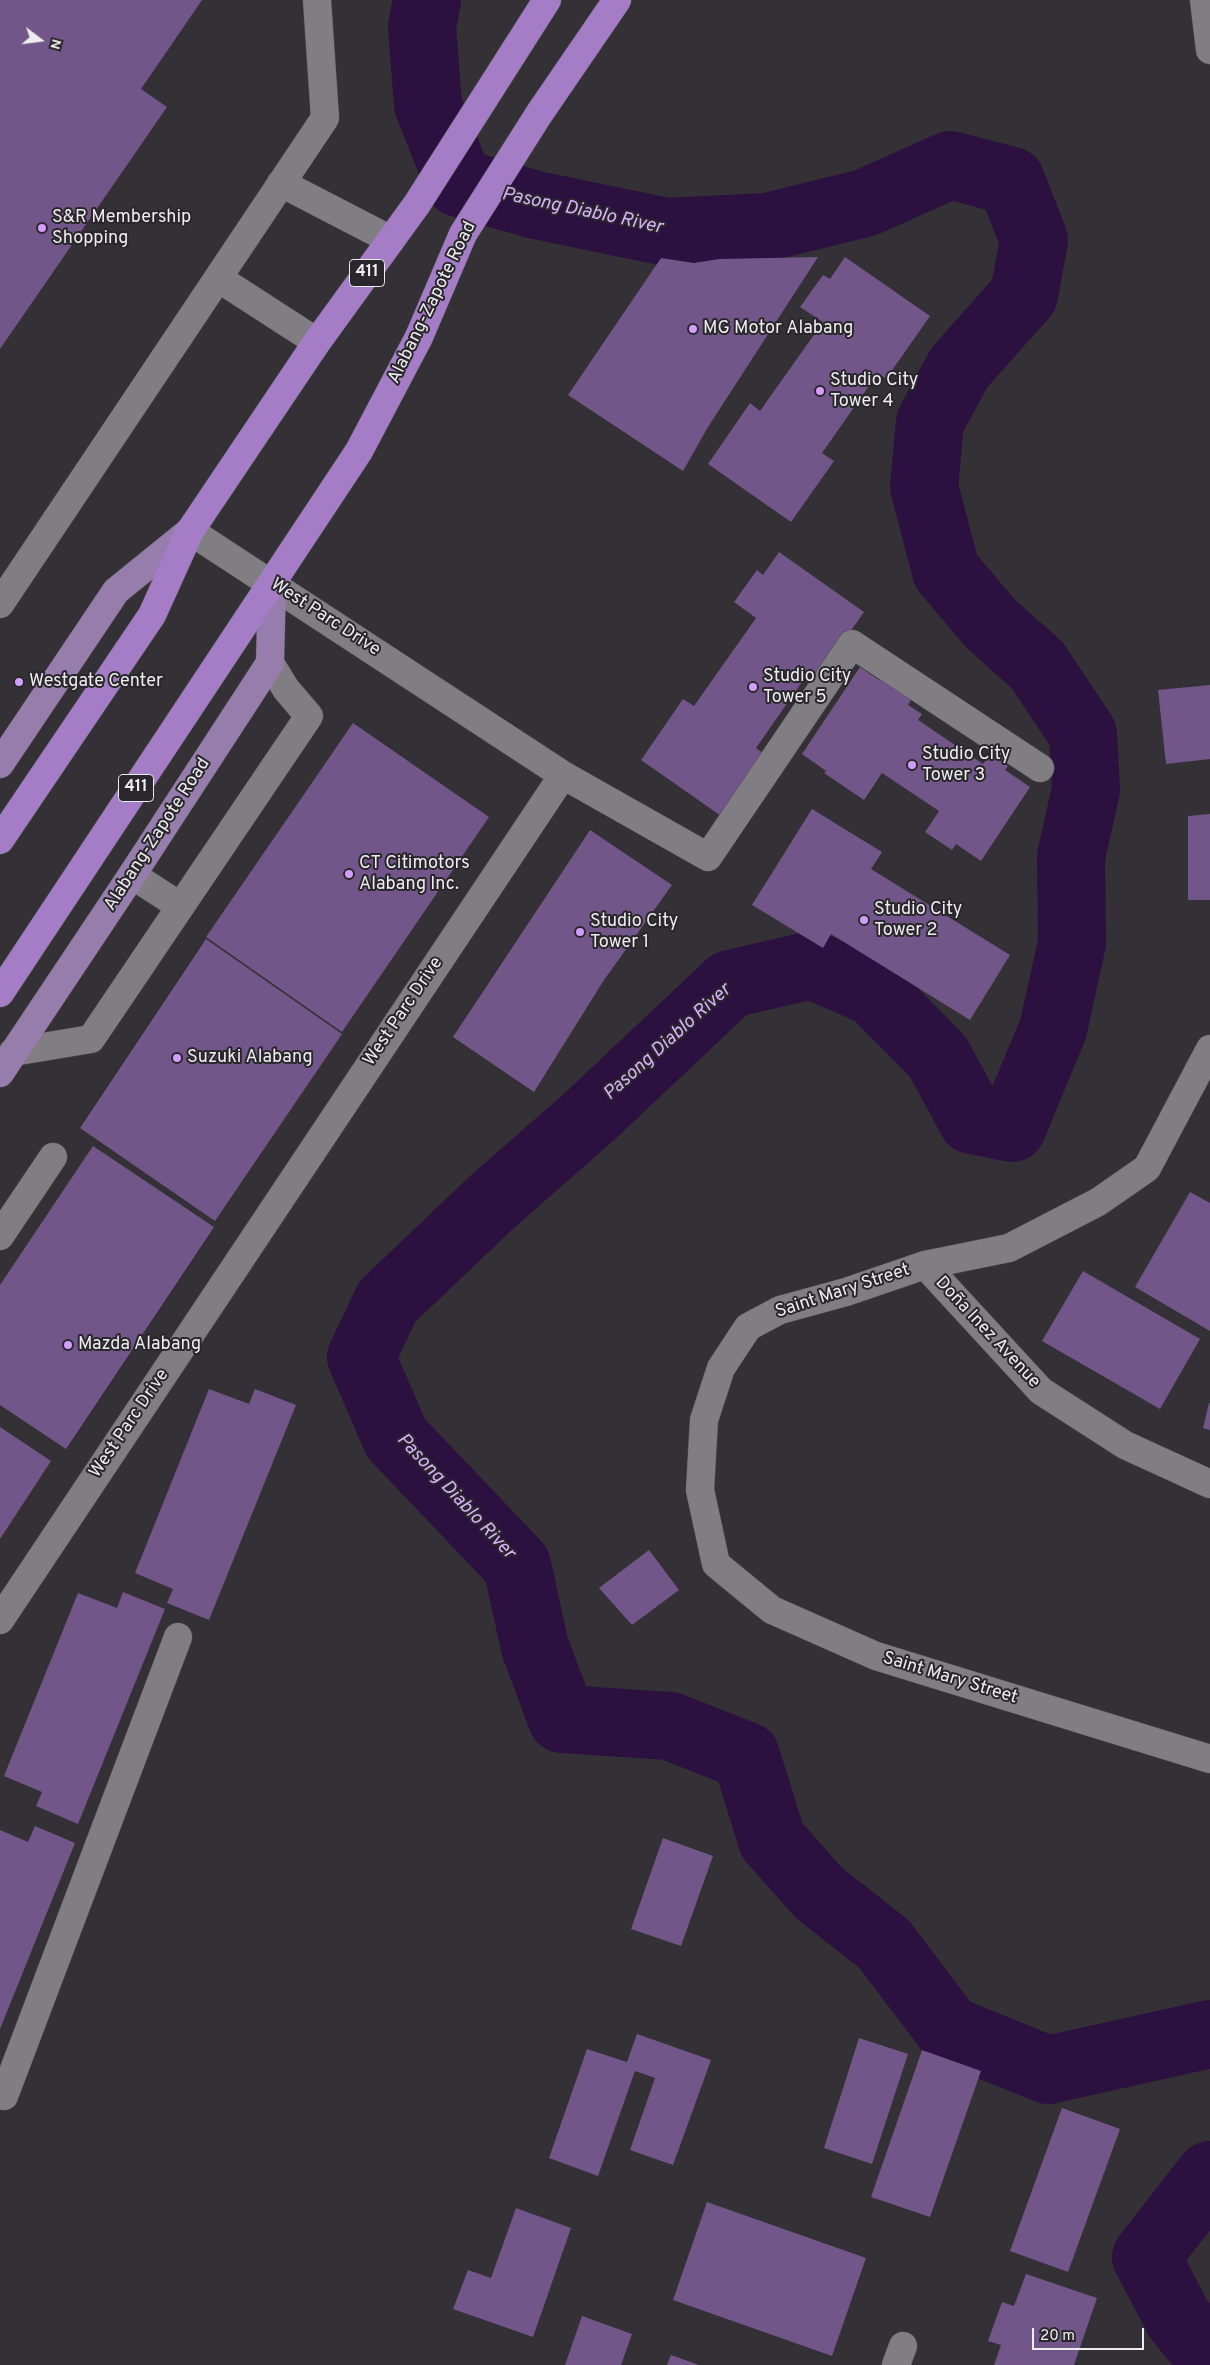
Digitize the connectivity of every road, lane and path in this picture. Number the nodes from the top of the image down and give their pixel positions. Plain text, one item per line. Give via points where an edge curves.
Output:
1 (318, 0) edge
2 (547, 0) edge
3 (617, 0) edge
4 (1204, 0) edge
5 (1210, 50) edge
6 (282, 183) junction
7 (391, 240) junction
8 (218, 278) junction
9 (317, 342) junction
10 (190, 531) junction
11 (272, 584) junction
12 (0, 604) edge
13 (270, 662) junction
14 (0, 764) edge
15 (1040, 768) dead end
16 (563, 775) junction
17 (0, 840) edge
18 (132, 875) junction
19 (180, 906) junction
20 (0, 993) edge
21 (1210, 1049) edge
22 (7, 1062) edge
23 (53, 1157) dead end
24 (0, 1236) edge
25 (925, 1265) junction
26 (1210, 1484) edge
27 (0, 1620) edge
28 (178, 1637) dead end
29 (1210, 1759) edge
30 (0, 2094) edge

1 - 6 street via 325,118
2 - 7 highway, 411
3 - 11 highway, Alabang-Zapote Road / 411 via 463,234 419,336 359,451
4 - 5 street
6 - 7 street
6 - 8 street
7 - 9 highway, 411
8 - 9 street
8 - 12 street
9 - 10 highway, 411
10 - 11 street, West Parc Drive
10 - 14 main road, 411 via 116,591
10 - 17 highway, 411 via 152,615
11 - 13 main road
11 - 16 street, West Parc Drive
11 - 20 highway, Alabang-Zapote Road / 411
13 - 18 main road, Alabang-Zapote Road / 411
13 - 19 street via 286,690 309,716
15 - 16 street via 852,644 708,858
16 - 27 street, West Parc Drive
18 - 19 street
18 - 22 main road, Alabang-Zapote Road / 411
19 - 22 street via 91,1039
21 - 25 street, Saint Mary Street via 1147,1168 1098,1202 1009,1248
23 - 24 street
25 - 26 street, Doña Inez Avenue via 1040,1391 1125,1445
25 - 29 street, Saint Mary Street via 780,1310 748,1327 721,1368 704,1420 700,1490 716,1564 772,1610 876,1656
28 - 30 street via 4,2096

